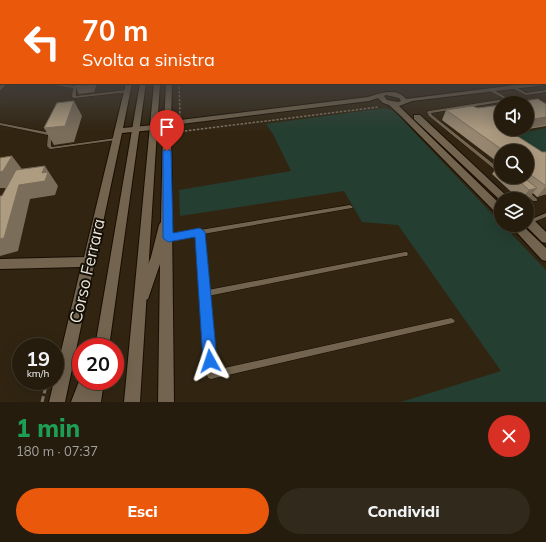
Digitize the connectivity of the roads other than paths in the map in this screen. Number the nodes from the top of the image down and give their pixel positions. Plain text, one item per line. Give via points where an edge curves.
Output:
1 (74, 93) edge
2 (97, 93) edge
3 (127, 93) edge
4 (142, 93) edge
5 (156, 93) edge
6 (169, 93) edge
7 (409, 93) edge
8 (471, 93) edge
9 (524, 93) edge
10 (538, 93) edge
11 (397, 94) junction
12 (385, 102) junction
13 (404, 102) junction
14 (494, 102) edge
15 (0, 124) edge
16 (154, 127) junction
17 (136, 129) junction
18 (167, 130) junction
19 (117, 135) junction
20 (494, 166) edge
21 (518, 186) edge
22 (498, 192) edge
23 (535, 200) dead end
24 (494, 204) edge
25 (350, 207) dead end
26 (168, 215) junction
27 (546, 215) edge
28 (534, 219) edge
29 (534, 227) edge
30 (200, 232) junction
31 (522, 232) edge
32 (168, 238) junction
33 (546, 239) edge
34 (405, 254) dead end
35 (546, 256) edge
36 (89, 262) junction
37 (0, 264) edge
38 (205, 294) junction
39 (140, 305) junction
40 (451, 321) dead end
41 (103, 338) edge
42 (83, 390) edge
43 (95, 390) edge
44 (57, 402) edge
45 (79, 402) edge
46 (93, 402) edge
47 (132, 402) edge
48 (166, 402) edge

1 - 2 lane, Corso Ferrara via 74,97
3 - 19 street, Corso Ferrara
4 - 17 street, Corso Ferrara
5 - 16 street
6 - 18 street
7 - 11 street
8 - 13 street
9 - 10 lane
11 - 12 street via 386,93
11 - 13 street via 403,97
12 - 13 street
12 - 18 street via 181,126
12 - 24 street via 404,114
13 - 22 street
14 - 20 lane via 429,112
15 - 19 lane via 50,134 50,148
16 - 17 street
16 - 18 street
16 - 39 street
17 - 19 street
17 - 41 street, Corso Ferrara
18 - 26 street
19 - 36 street, Corso Ferrara
21 - 23 lane
25 - 30 lane
26 - 32 street
26 - 39 street
27 - 28 lane
29 - 33 street
30 - 32 lane
30 - 38 lane
31 - 35 street
32 - 48 street
34 - 38 lane
36 - 37 street
36 - 44 street, Corso Ferrara
38 - 40 lane via 211,374
39 - 47 street
42 - 45 street
43 - 46 street

